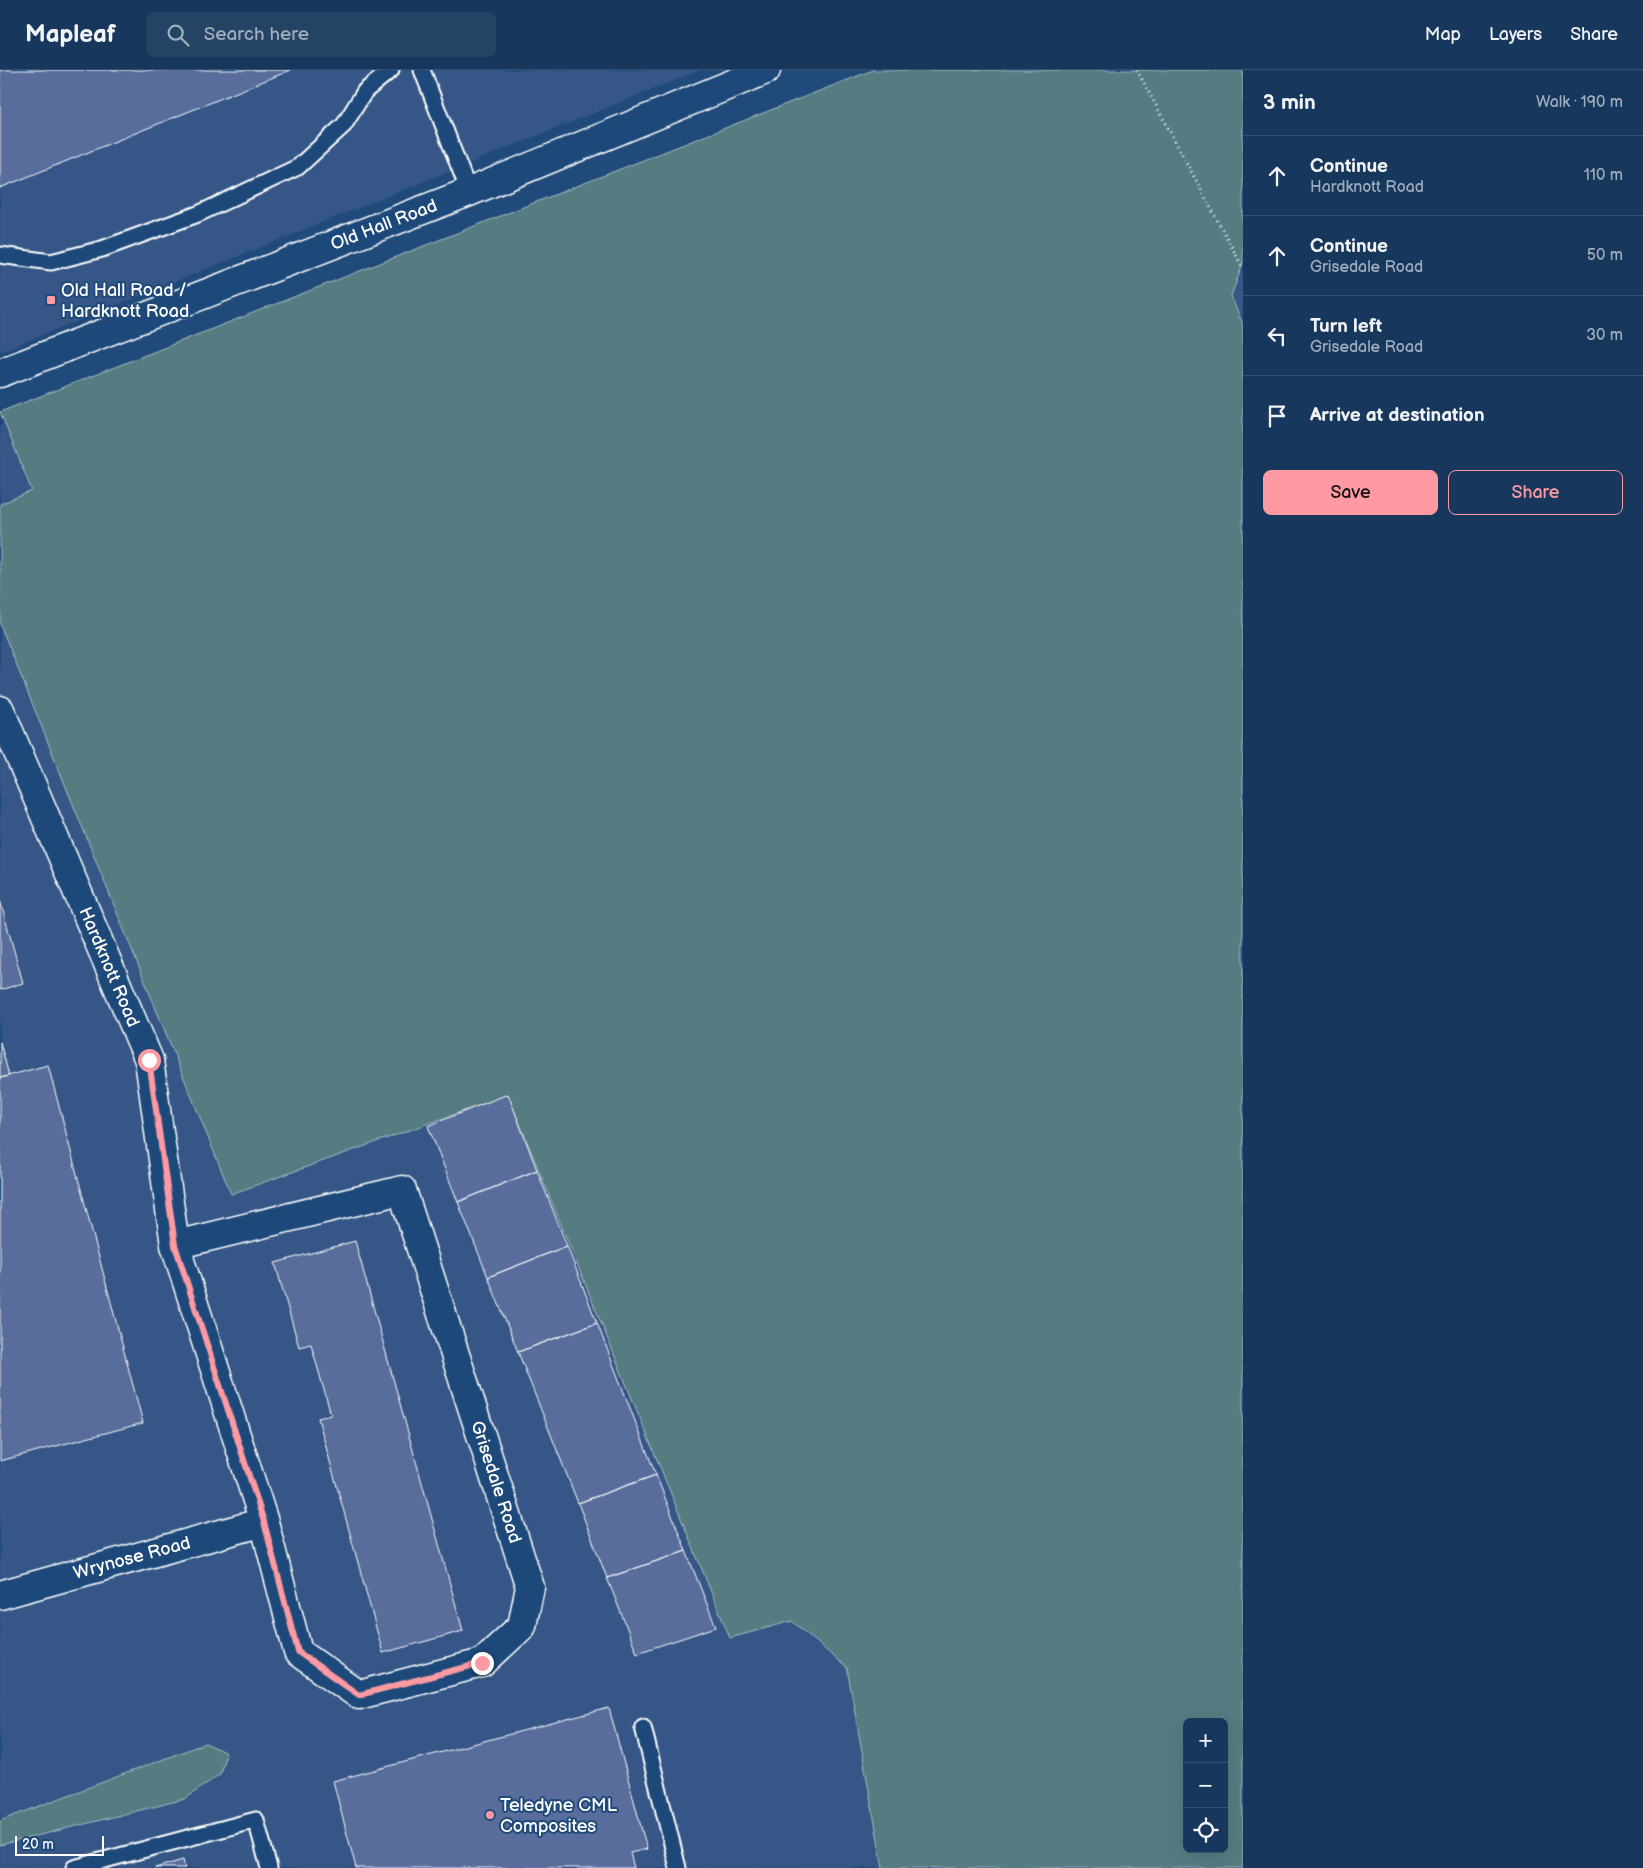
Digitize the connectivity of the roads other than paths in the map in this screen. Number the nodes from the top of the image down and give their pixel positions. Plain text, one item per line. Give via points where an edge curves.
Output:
1 (391, 70) edge
2 (422, 70) edge
3 (766, 70) edge
4 (469, 192) junction
5 (0, 255) edge
6 (0, 373) edge
7 (0, 710) edge
8 (175, 1245) junction
9 (264, 1522) junction
10 (0, 1595) edge
11 (643, 1727) dead end
12 (74, 1868) edge
13 (269, 1868) edge
14 (678, 1868) edge

1 - 5 lane via 365,91 344,125 298,166 198,214 102,250 51,262
2 - 4 lane
3 - 4 street, Old Hall Road
4 - 6 street, Old Hall Road
7 - 8 street, Hardknott Road via 149,1060
8 - 9 street, Hardknott Road
8 - 9 street, Grisedale Road via 402,1190 530,1587 522,1626 482,1663 359,1695 298,1652
9 - 10 street, Wrynose Road
11 - 14 lane
12 - 13 lane via 256,1820

